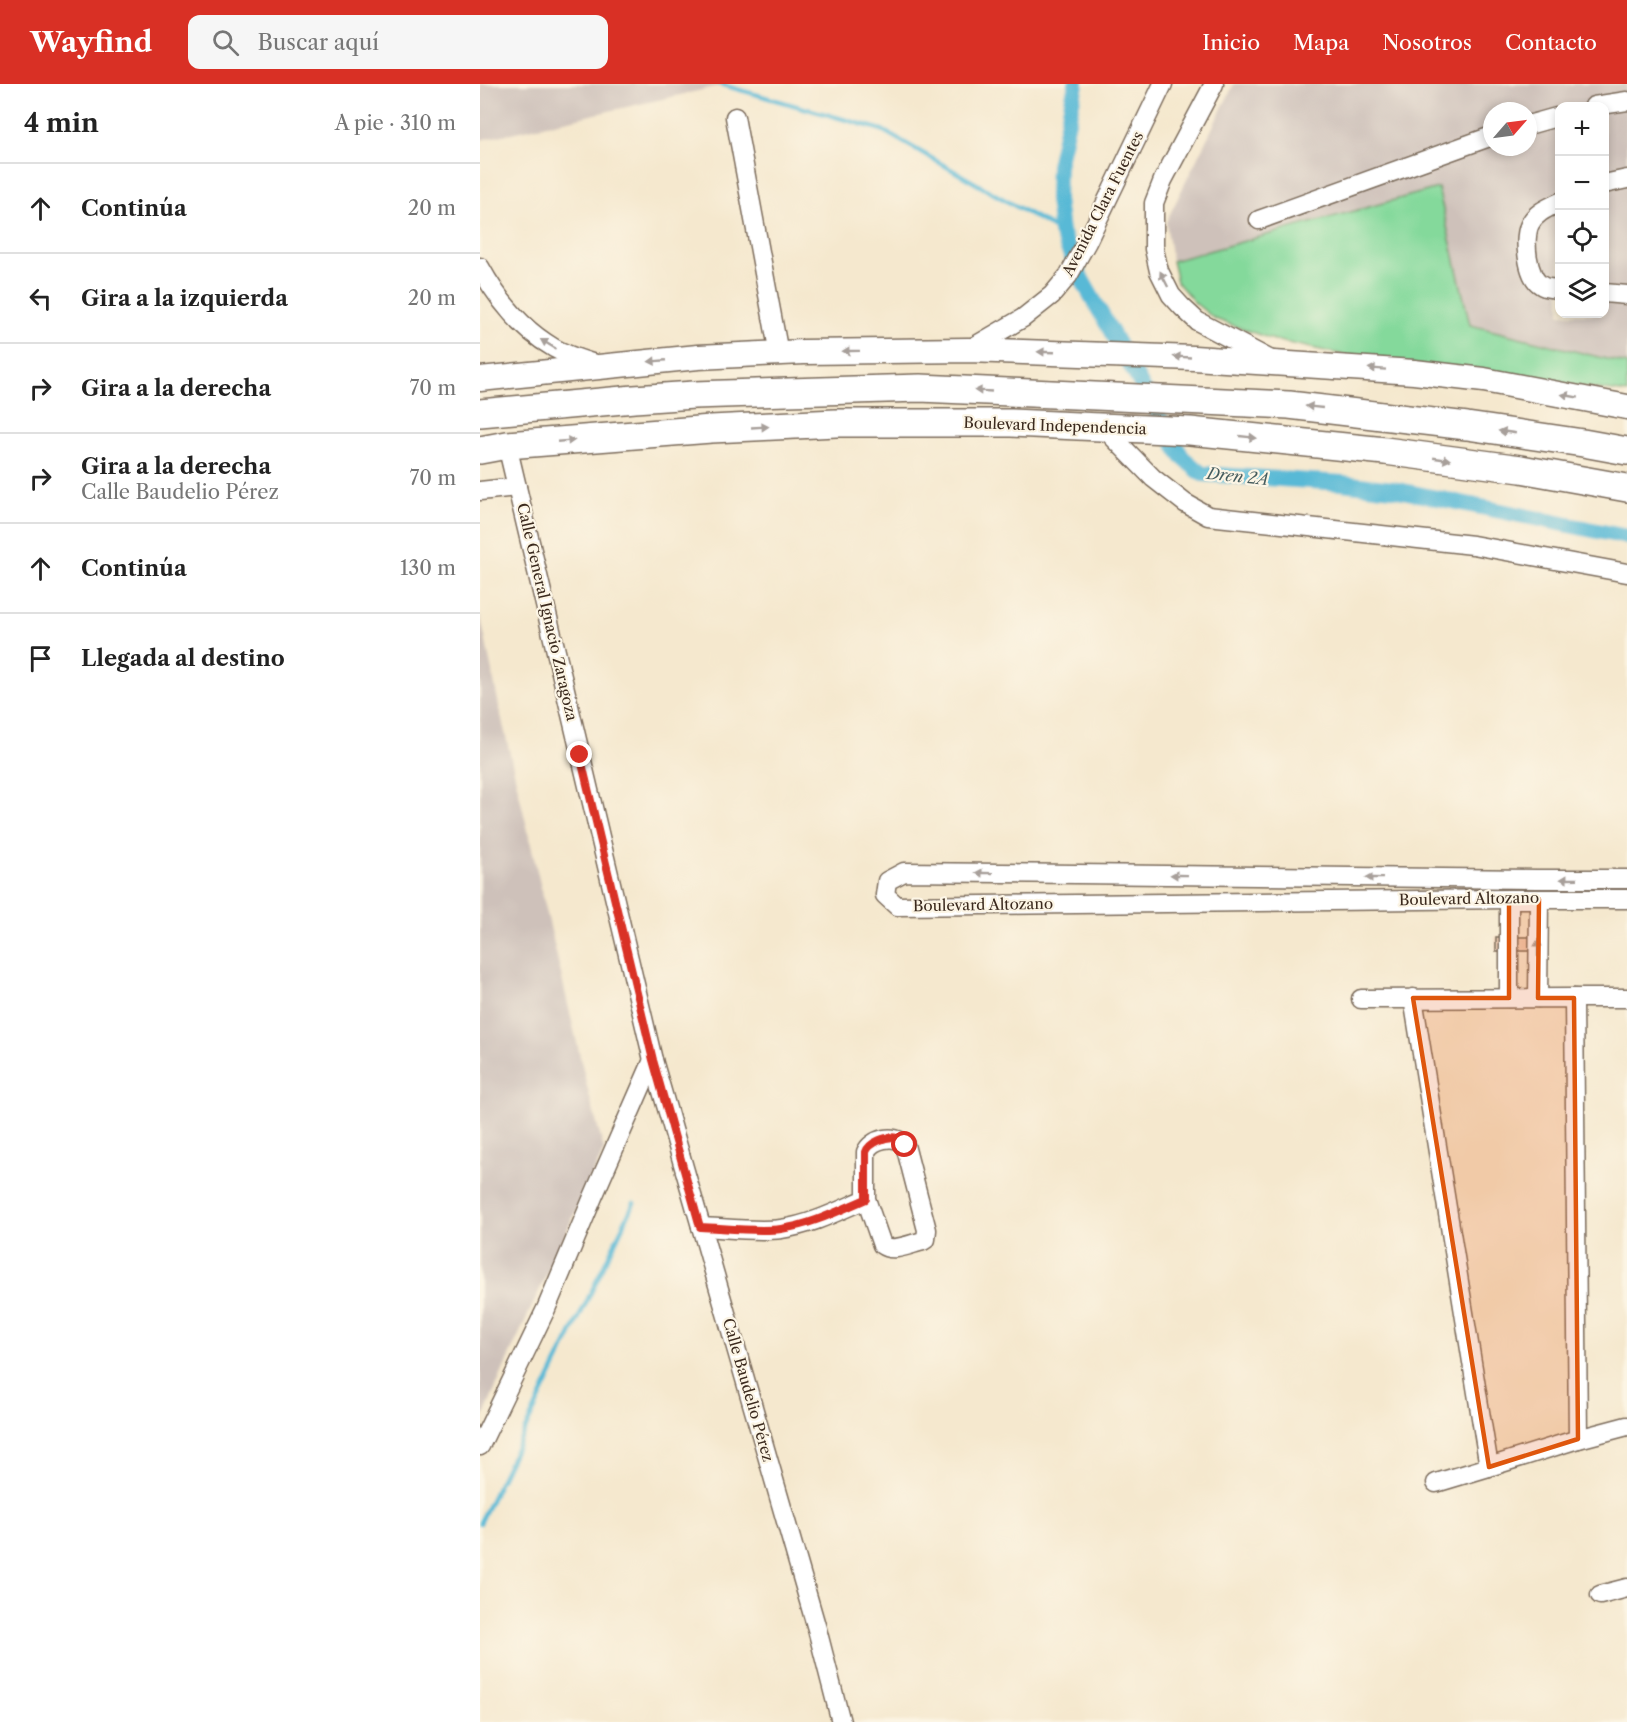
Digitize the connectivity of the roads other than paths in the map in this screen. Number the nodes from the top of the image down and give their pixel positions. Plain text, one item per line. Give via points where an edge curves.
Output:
1 (1163, 84) edge
2 (1214, 84) edge
3 (1627, 101) edge
4 (1609, 104) edge
5 (735, 117) dead end
6 (1555, 117) edge
7 (1537, 122) edge
8 (1483, 139) edge
9 (1627, 179) edge
10 (1609, 183) edge
11 (1555, 204) edge
12 (1259, 220) dead end
13 (480, 267) edge
14 (1555, 289) edge
15 (1609, 293) edge
16 (1627, 295) edge
17 (968, 350) junction
18 (779, 354) junction
19 (1275, 363) junction
20 (602, 366) junction
21 (480, 379) edge
22 (1627, 407) edge
23 (480, 413) edge
24 (1103, 427) junction
25 (507, 445) junction
26 (480, 450) edge
27 (1627, 451) edge
28 (517, 487) junction
29 (1627, 488) edge
30 (480, 491) edge
31 (1627, 573) edge
32 (1627, 879) edge
33 (1509, 899) junction
34 (1539, 899) junction
35 (1627, 899) edge
36 (1413, 998) junction
37 (1509, 998) junction
38 (1538, 998) junction
39 (1574, 998) junction
40 (1627, 998) edge
41 (1361, 999) dead end
42 (653, 1060) junction
43 (866, 1199) junction
44 (700, 1227) junction
45 (1627, 1426) edge
46 (1578, 1439) junction
47 (480, 1446) edge
48 (1489, 1467) junction
49 (1436, 1483) dead end
50 (1627, 1588) edge
51 (1600, 1595) dead end
52 (841, 1722) edge

1 - 17 street, Avenida Clara Fuentes via 1068,276 1023,318
19 -> 2 street via 1197,321 1182,307 1159,271 1154,249 1154,203
3 - 4 street
5 - 18 street
6 - 7 street
8 - 12 street
9 - 10 street
11 - 14 street via 1540,212 1526,233 1532,275 1546,288
20 -> 13 street via 555,349 535,336 497,296
15 - 16 street
17 -> 18 main road
19 -> 17 main road
18 -> 20 main road
22 -> 19 main road via 1484,380
20 - 21 main road
27 -> 23 highway, Boulevard Independencia via 1378,414 1289,405 920,387 670,397
25 -> 24 highway, Boulevard Independencia via 836,423
24 -> 29 highway, Boulevard Independencia via 1190,431 1385,451
24 - 31 street via 1153,478 1208,516 1473,545
25 - 26 highway, Boulevard Independencia
25 - 28 street, Calle General Ignacio Zaragoza
28 - 30 street
28 - 42 street, Calle General Ignacio Zaragoza
32 -> 33 street, Boulevard Altozano via 904,872 887,881 885,895 897,906
33 - 34 street, Boulevard Altozano
33 - 37 street
34 - 35 street, Boulevard Altozano
38 -> 34 street
36 - 37 street
36 - 41 street
36 - 48 street
37 - 38 street
38 - 39 street
39 - 40 street
39 - 46 street
42 - 44 street, Calle Baudelio Pérez
42 - 47 street via 546,1309
43 - 43 street via 885,1248 926,1239 905,1145 899,1139 893,1137 868,1147
43 - 44 street via 798,1226
44 - 52 street, Calle Baudelio Pérez
45 - 46 street
46 - 48 street
48 - 49 street
50 - 51 street

